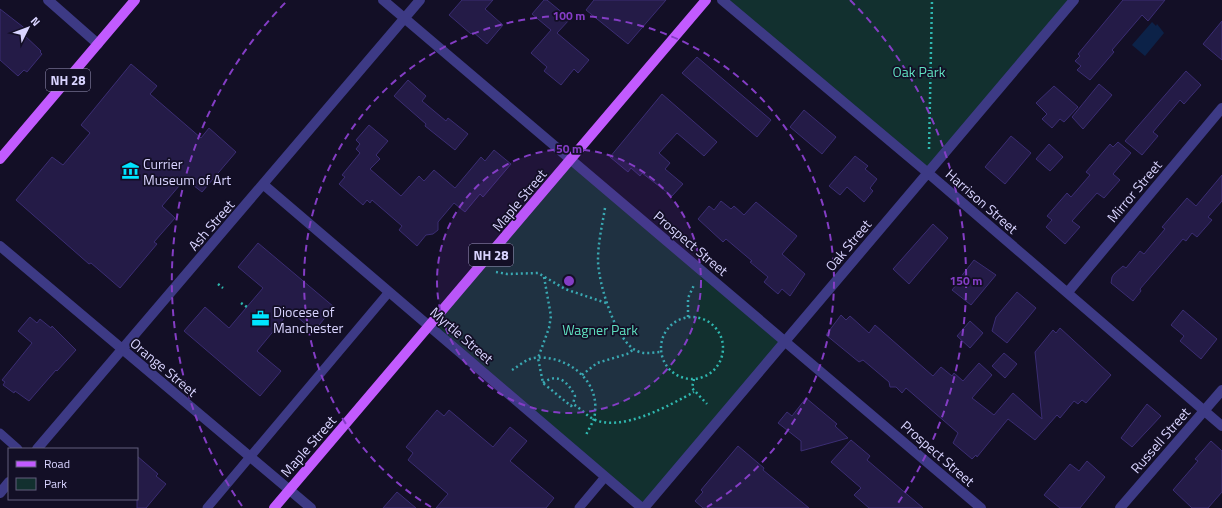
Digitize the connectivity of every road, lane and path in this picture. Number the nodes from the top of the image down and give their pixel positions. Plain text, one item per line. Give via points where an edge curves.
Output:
1 (48, 0) edge
2 (135, 0) edge
3 (383, 0) edge
4 (420, 0) edge
5 (706, 0) edge
6 (722, 0) edge
7 (932, 0) edge
8 (1074, 0) edge
9 (405, 18) junction
10 (98, 44) junction
11 (1222, 108) edge
12 (929, 154) dead end
13 (572, 159) junction
14 (0, 160) edge
15 (928, 172) junction
16 (264, 185) junction
17 (605, 208) dead end
18 (0, 246) edge
19 (496, 272) dead end
20 (544, 277) junction
21 (218, 284) dead end
22 (694, 285) dead end
23 (223, 288) dead end
24 (389, 292) junction
25 (1068, 292) junction
26 (241, 303) dead end
27 (607, 303) junction
28 (247, 307) dead end
29 (688, 317) junction
30 (430, 326) junction
31 (786, 341) junction
32 (122, 349) junction
33 (634, 349) junction
34 (662, 352) junction
35 (538, 358) junction
36 (512, 370) dead end
37 (582, 375) junction
38 (694, 379) junction
39 (544, 383) junction
40 (1222, 390) edge
41 (694, 392) junction
42 (573, 404) junction
43 (707, 404) dead end
44 (1204, 410) junction
45 (593, 419) junction
46 (1222, 426) edge
47 (0, 433) edge
48 (586, 434) dead end
49 (17, 448) edge
50 (38, 448) edge
51 (250, 458) junction
52 (605, 477) junction
53 (8, 483) edge
54 (289, 490) junction
55 (0, 493) edge
56 (207, 508) edge
57 (274, 508) edge
58 (311, 508) edge
59 (579, 508) edge
60 (643, 508) edge
61 (981, 508) edge
62 (1120, 508) edge

1 - 10 street
2 - 10 main road, NH 28
3 - 9 street, Prospect Street
4 - 9 street, Ash Street
5 - 13 main road, Maple Street / NH 28
6 - 15 street, Harrison Street
7 - 12 path
8 - 15 street, Oak Street
9 - 13 street, Prospect Street
9 - 16 street, Ash Street
10 - 14 main road, NH 28
11 - 25 street, Mirror Street
13 - 30 main road, Maple Street / NH 28
13 - 31 street, Prospect Street
15 - 25 street, Harrison Street
15 - 31 street, Oak Street
16 - 24 street, Myrtle Street
16 - 32 street, Ash Street
17 - 27 path via 598,262
18 - 32 street, Orange Street
19 - 20 path via 532,272
20 - 27 path via 565,289
20 - 35 path via 551,316
21 - 23 path
22 - 29 path via 688,298
24 - 30 street, Myrtle Street
24 - 51 lane
25 - 44 street, Harrison Street
26 - 28 path
27 - 33 path via 618,329
29 - 34 path via 670,326 663,339
29 - 38 path via 697,317 710,323 719,335 723,351 719,362 710,372
30 - 52 street, Myrtle Street
30 - 54 main road, Maple Street / NH 28
31 - 60 street, Oak Street
31 - 61 street, Prospect Street
32 - 50 street, Ash Street
32 - 51 street, Orange Street
33 - 34 path via 646,353
33 - 37 path via 627,354 597,363
34 - 38 path via 664,361 672,373
35 - 36 path
35 - 37 path via 563,361
35 - 39 path
37 - 45 path via 589,384 595,400 596,413
38 - 41 path
39 - 42 path via 571,406
39 - 42 path via 550,378 557,377 565,382 575,396
40 - 44 street, Russell Street
41 - 43 path
41 - 45 path via 635,419 605,422
42 - 45 path
44 - 46 street, Harrison Street
44 - 62 street, Russell Street
45 - 48 path
47 - 49 lane
51 - 54 street, Orange Street
51 - 56 lane
52 - 59 lane
52 - 60 street, Myrtle Street
53 - 55 street
54 - 57 main road, Maple Street / NH 28
54 - 58 street, Orange Street

